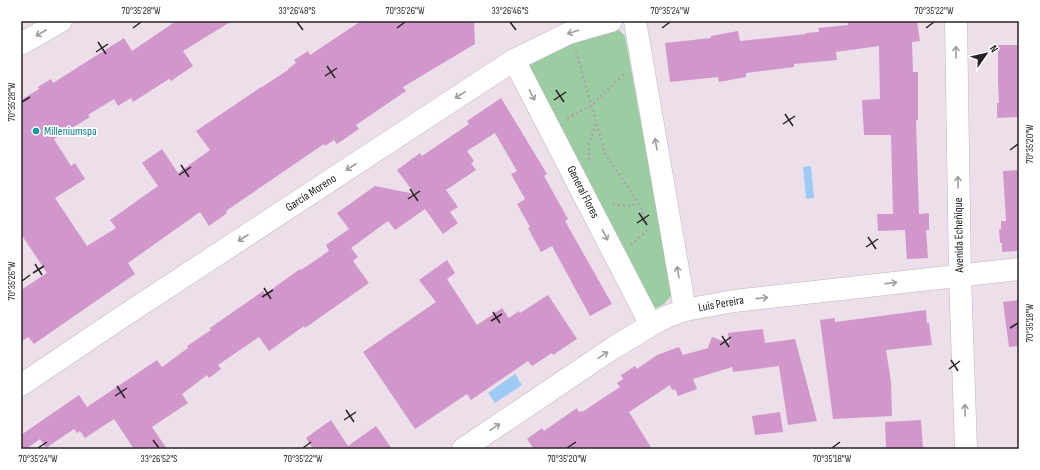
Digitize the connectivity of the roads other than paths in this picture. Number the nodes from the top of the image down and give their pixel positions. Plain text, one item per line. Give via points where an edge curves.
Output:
1 (60, 21) edge
2 (610, 21) edge
3 (635, 21) edge
4 (956, 21) edge
5 (21, 44) edge
6 (514, 60) junction
7 (1019, 269) edge
8 (960, 276) junction
9 (685, 310) junction
10 (651, 325) junction
11 (21, 385) edge
12 (463, 449) edge
13 (966, 449) edge

1 -> 5 street
2 -> 6 street, García Moreno via 569,33
9 -> 3 street via 660,227
8 -> 4 street, Avenida Echeñique
6 -> 10 street, General Flores
6 -> 11 street, García Moreno
7 - 8 street, Luis Pereira
9 -> 8 street, Luis Pereira via 734,301
13 -> 8 street, Avenida Echeñique
9 - 10 street, Luis Pereira
12 -> 10 street, Luis Pereira

